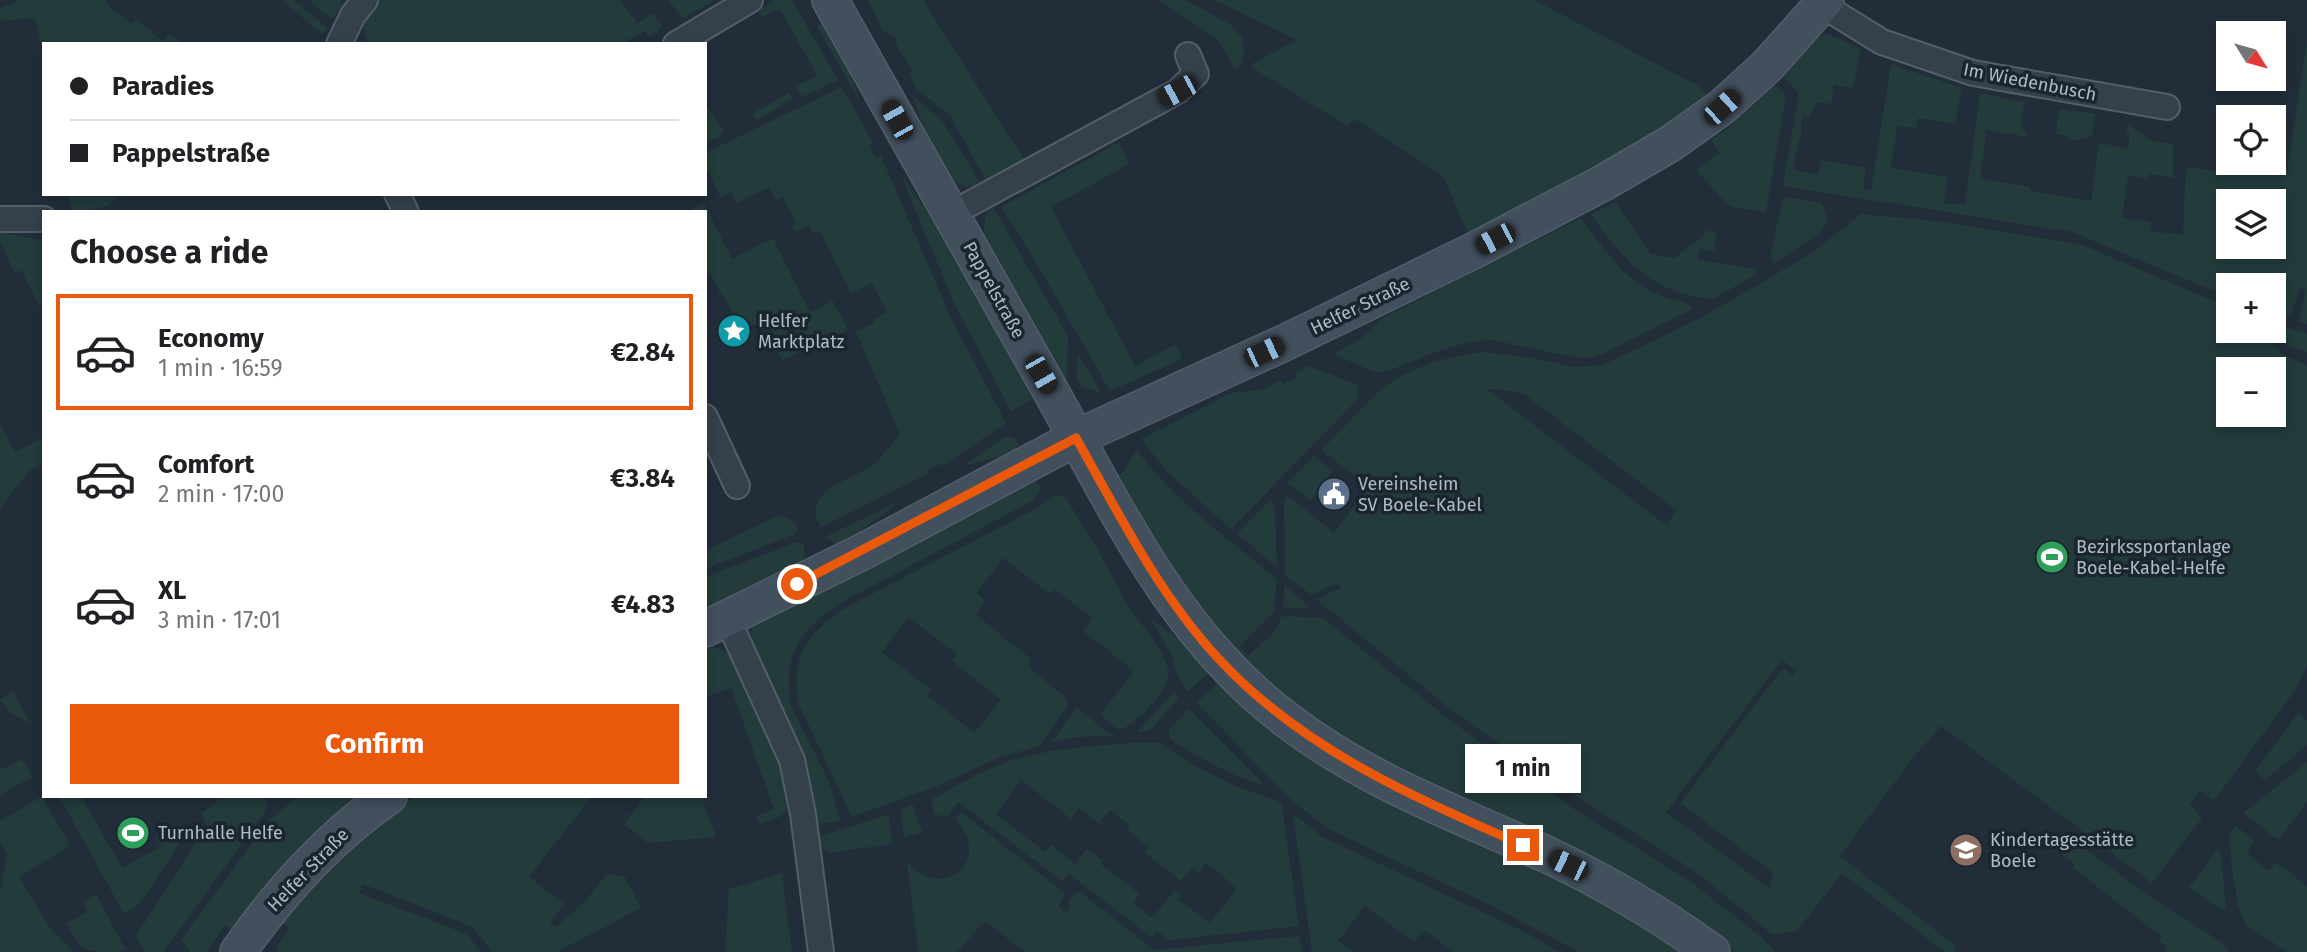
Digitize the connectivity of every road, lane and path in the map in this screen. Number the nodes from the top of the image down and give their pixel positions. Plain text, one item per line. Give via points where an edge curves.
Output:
1 (365, 0) edge
2 (750, 0) edge
3 (830, 0) edge
4 (1824, 3) edge
5 (341, 42) edge
6 (679, 42) edge
7 (1188, 55) dead end
8 (2167, 107) dead end
9 (951, 214) junction
10 (0, 219) edge
11 (42, 219) edge
12 (707, 421) edge
13 (1076, 438) junction
14 (737, 485) dead end
15 (716, 624) edge
16 (385, 798) edge
17 (237, 952) edge
18 (821, 952) edge
19 (1712, 952) edge

1 - 5 street
2 - 6 street
3 - 9 street, Pappelstraße
4 - 8 street, Im Wiedenbusch via 1882,42 1973,73
4 - 13 street, Helfer Straße via 1722,107 1662,149 1464,255
7 - 9 street via 1196,74 1178,91
9 - 13 street, Pappelstraße
10 - 11 street
12 - 14 street
13 - 15 street, Helfer Straße
13 - 19 street, Pappelstraße via 1179,610 1218,658 1266,704 1363,770 1587,875
15 - 18 street via 792,761
16 - 17 street, Helfer Straße via 305,867

